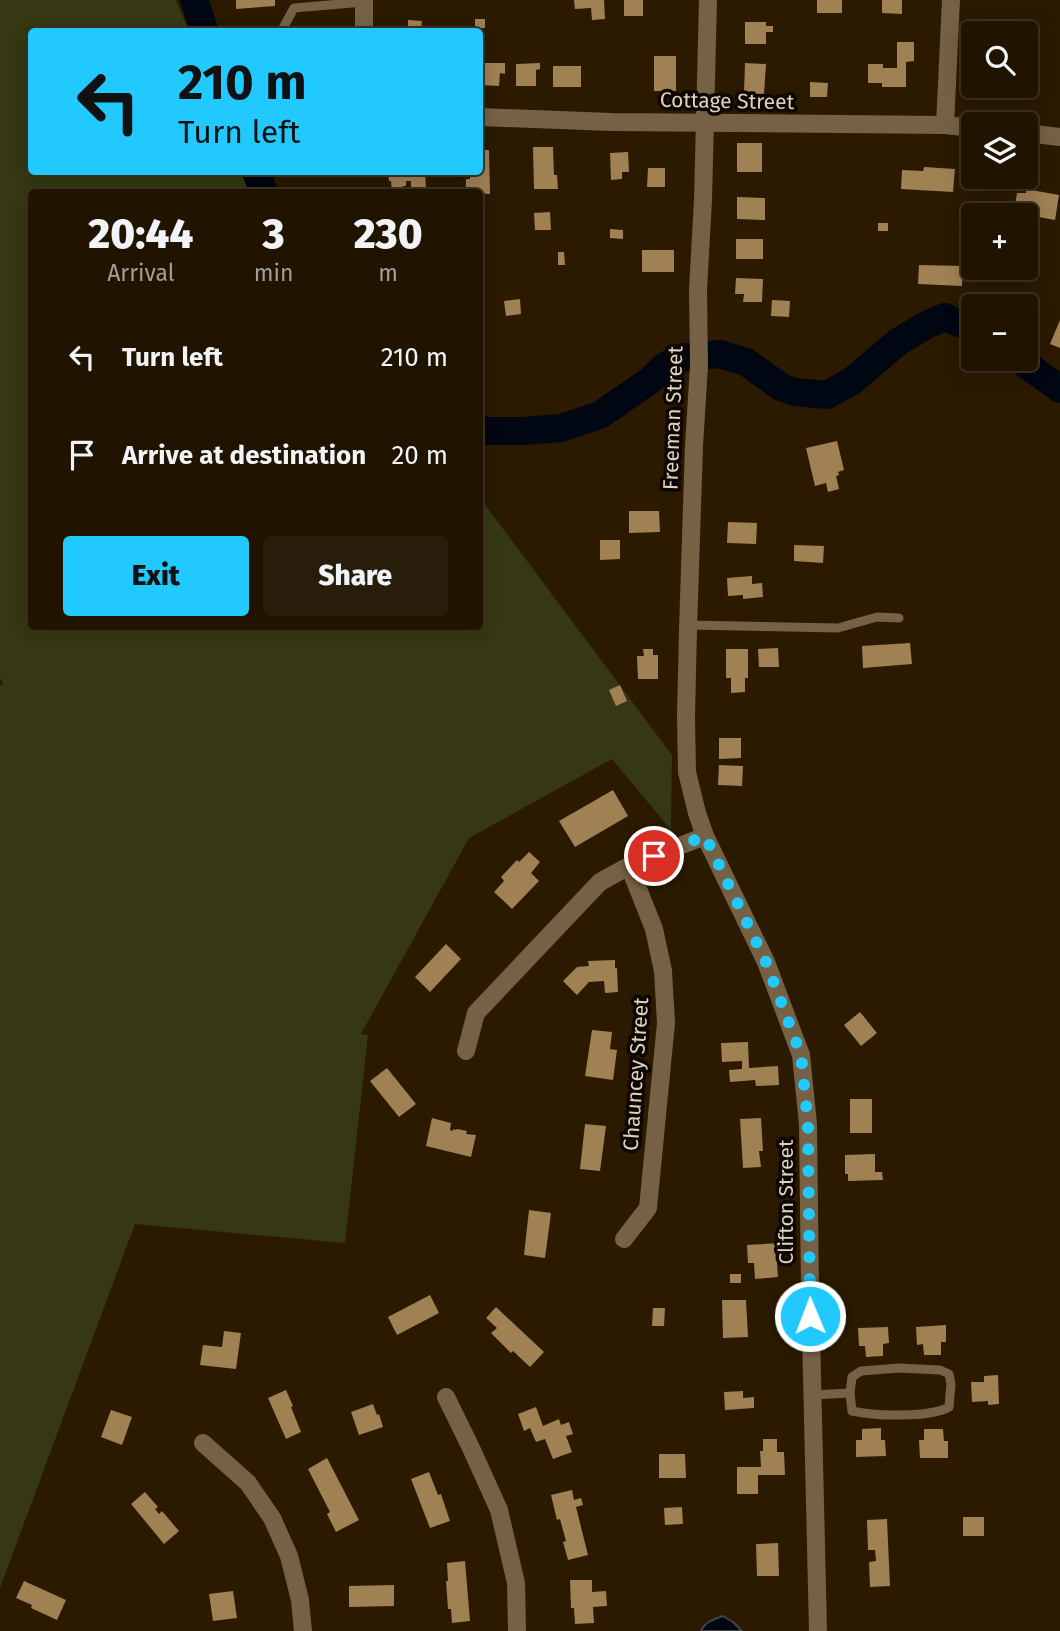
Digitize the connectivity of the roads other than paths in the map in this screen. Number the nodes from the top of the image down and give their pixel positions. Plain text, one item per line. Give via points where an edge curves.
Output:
1 (708, 0) edge
2 (951, 0) edge
3 (364, 1) edge
4 (293, 4) edge
5 (283, 28) edge
6 (364, 28) edge
7 (483, 117) edge
8 (705, 124) junction
9 (945, 125) junction
10 (961, 127) edge
11 (1038, 134) edge
12 (1060, 137) edge
13 (899, 618) dead end
14 (688, 625) junction
15 (705, 836) junction
16 (629, 866) junction
17 (466, 1051) dead end
18 (624, 1239) dead end
19 (850, 1393) junction
20 (813, 1395) junction
21 (446, 1397) dead end
22 (203, 1443) dead end
23 (303, 1631) edge
24 (517, 1631) edge
25 (818, 1631) edge

1 - 8 street, Freeman Street
2 - 9 street
3 - 4 lane
3 - 6 street
4 - 5 lane
7 - 8 street, Cottage Street
8 - 9 street, Cottage Street
8 - 14 street, Freeman Street
9 - 10 street, Cottage Street
11 - 12 street
13 - 14 lane via 877,617 838,628
14 - 15 street, Freeman Street via 687,772
15 - 16 street
15 - 20 street, Clifton Street via 766,962 801,1055 808,1124
16 - 17 street via 600,882 476,1013
16 - 18 street, Chauncey Street via 654,929 663,971 666,1023 648,1208
19 - 19 lane via 852,1377 861,1371 940,1370 949,1374 951,1384 949,1407 931,1414 852,1411
19 - 20 lane
20 - 25 street, Clifton Street
21 - 24 street via 499,1510 516,1583
22 - 23 street via 248,1483 272,1518 289,1556

